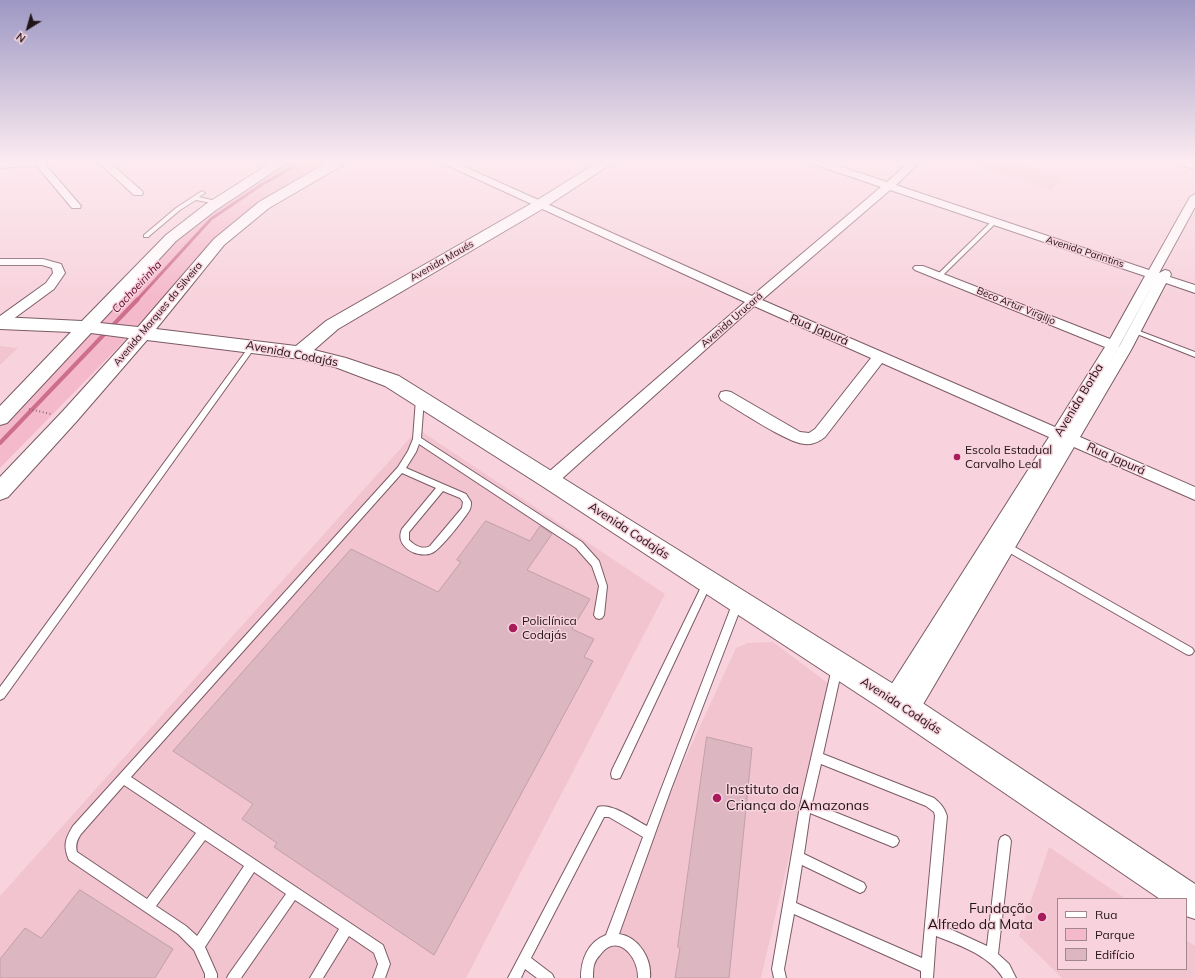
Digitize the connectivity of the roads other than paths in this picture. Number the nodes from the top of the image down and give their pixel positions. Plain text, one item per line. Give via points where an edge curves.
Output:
1 (180, 208) edge
2 (209, 208) edge
3 (261, 208) edge
4 (534, 208) edge
5 (545, 208) edge
6 (865, 208) edge
7 (949, 208) edge
8 (1190, 208) edge
9 (1195, 218) edge
10 (994, 222) junction
11 (146, 236) dead end
12 (0, 262) edge
13 (918, 268) dead end
14 (939, 276) junction
15 (1158, 276) junction
16 (1195, 289) edge
17 (753, 301) junction
18 (0, 322) edge
19 (91, 328) junction
20 (1134, 331) junction
21 (136, 334) junction
22 (1113, 345) junction
23 (253, 346) junction
24 (300, 354) junction
25 (1195, 355) edge
26 (880, 356) junction
27 (726, 396) dead end
28 (420, 399) junction
29 (0, 418) edge
30 (1065, 436) junction
31 (417, 439) junction
32 (401, 469) junction
33 (550, 480) junction
34 (442, 487) junction
35 (0, 491) edge
36 (1195, 494) edge
37 (1006, 546) junction
38 (708, 582) junction
39 (738, 601) junction
40 (599, 615) dead end
41 (1189, 651) dead end
42 (837, 665) junction
43 (0, 695) edge
44 (901, 706) junction
45 (817, 757) junction
46 (616, 774) dead end
47 (123, 778) junction
48 (806, 806) junction
49 (204, 832) junction
50 (649, 834) junction
51 (893, 841) dead end
52 (1005, 841) dead end
53 (798, 857) junction
54 (252, 864) junction
55 (860, 887) dead end
56 (294, 892) junction
57 (1195, 903) edge
58 (789, 906) junction
59 (148, 907) junction
60 (347, 927) junction
61 (931, 927) junction
62 (611, 939) junction
63 (198, 946) junction
64 (992, 956) junction
65 (523, 960) junction
66 (927, 972) edge
67 (586, 976) edge
68 (211, 978) edge
69 (233, 978) edge
70 (316, 978) edge
71 (379, 978) edge
72 (514, 978) edge
73 (548, 978) edge
74 (644, 978) edge
75 (780, 978) edge
76 (1010, 978) edge

1 - 11 lane
2 - 19 street via 171,238
3 - 21 street, Avenida Marques da Silveira via 219,242
4 - 24 street, Avenida Maués via 332,325
5 - 17 street, Rua Japurá
6 - 17 street, Avenida Urucará
7 - 10 street, Avenida Parintins
8 - 15 street, Avenida Borba
9 - 15 street, Avenida Borba
10 - 14 lane
10 - 15 street, Avenida Parintins
12 - 18 street via 43,262 57,266 59,273 50,286
13 - 14 street, Beco Artur Virgiljo
14 - 22 street, Beco Artur Virgiljo
15 - 16 street, Avenida Parintins
15 - 20 street, Avenida Borba
15 - 22 street, Avenida Borba
17 - 26 street, Rua Japurá
17 - 33 street, Avenida Urucará
18 - 19 street, Avenida Codajás
19 - 21 street, Avenida Codajás
19 - 29 street
20 - 25 lane
20 - 30 street, Avenida Borba
21 - 23 street, Avenida Codajás
21 - 35 street, Avenida Marques da Silveira via 69,417
22 - 30 street, Avenida Borba
23 - 24 street, Avenida Codajás
23 - 43 lane
24 - 28 street, Avenida Codajás via 339,362 392,381
26 - 27 street via 820,433 813,438 795,436
26 - 30 street, Rua Japurá
28 - 31 lane
28 - 33 street, Avenida Codajás
30 - 36 street, Rua Japurá
30 - 37 street, Avenida Borba
30 - 44 street, Avenida Borba
31 - 32 lane
31 - 40 lane via 579,545 596,564 602,586
32 - 34 lane
32 - 47 lane
33 - 38 street, Avenida Codajás
34 - 34 lane via 467,499 466,509 432,550 420,550 408,545 404,541 405,531
37 - 41 lane
37 - 44 street, Avenida Borba
38 - 39 street, Avenida Codajás
38 - 46 lane
39 - 42 street, Avenida Codajás
39 - 50 lane
42 - 44 street, Avenida Codajás
42 - 45 lane
44 - 57 street, Avenida Codajás
45 - 48 lane
45 - 61 lane via 930,802 939,809 941,816
47 - 49 lane
47 - 59 lane via 77,830 71,840 70,849 73,856
48 - 51 lane
48 - 53 lane
49 - 54 lane
49 - 59 lane
50 - 62 lane
50 - 65 lane via 610,812 602,811 598,815
52 - 64 lane
53 - 55 lane
53 - 58 lane
54 - 56 lane
54 - 63 lane
56 - 60 lane
56 - 69 lane
58 - 66 lane
58 - 75 lane via 778,969
59 - 63 lane via 182,930
60 - 70 lane
60 - 71 lane via 379,948 384,964
61 - 64 lane
61 - 66 lane
62 - 67 lane via 601,943 594,950 588,961
62 - 74 lane via 630,944 637,952 643,963
63 - 68 lane
64 - 76 lane via 1007,970
65 - 72 lane
65 - 73 lane

